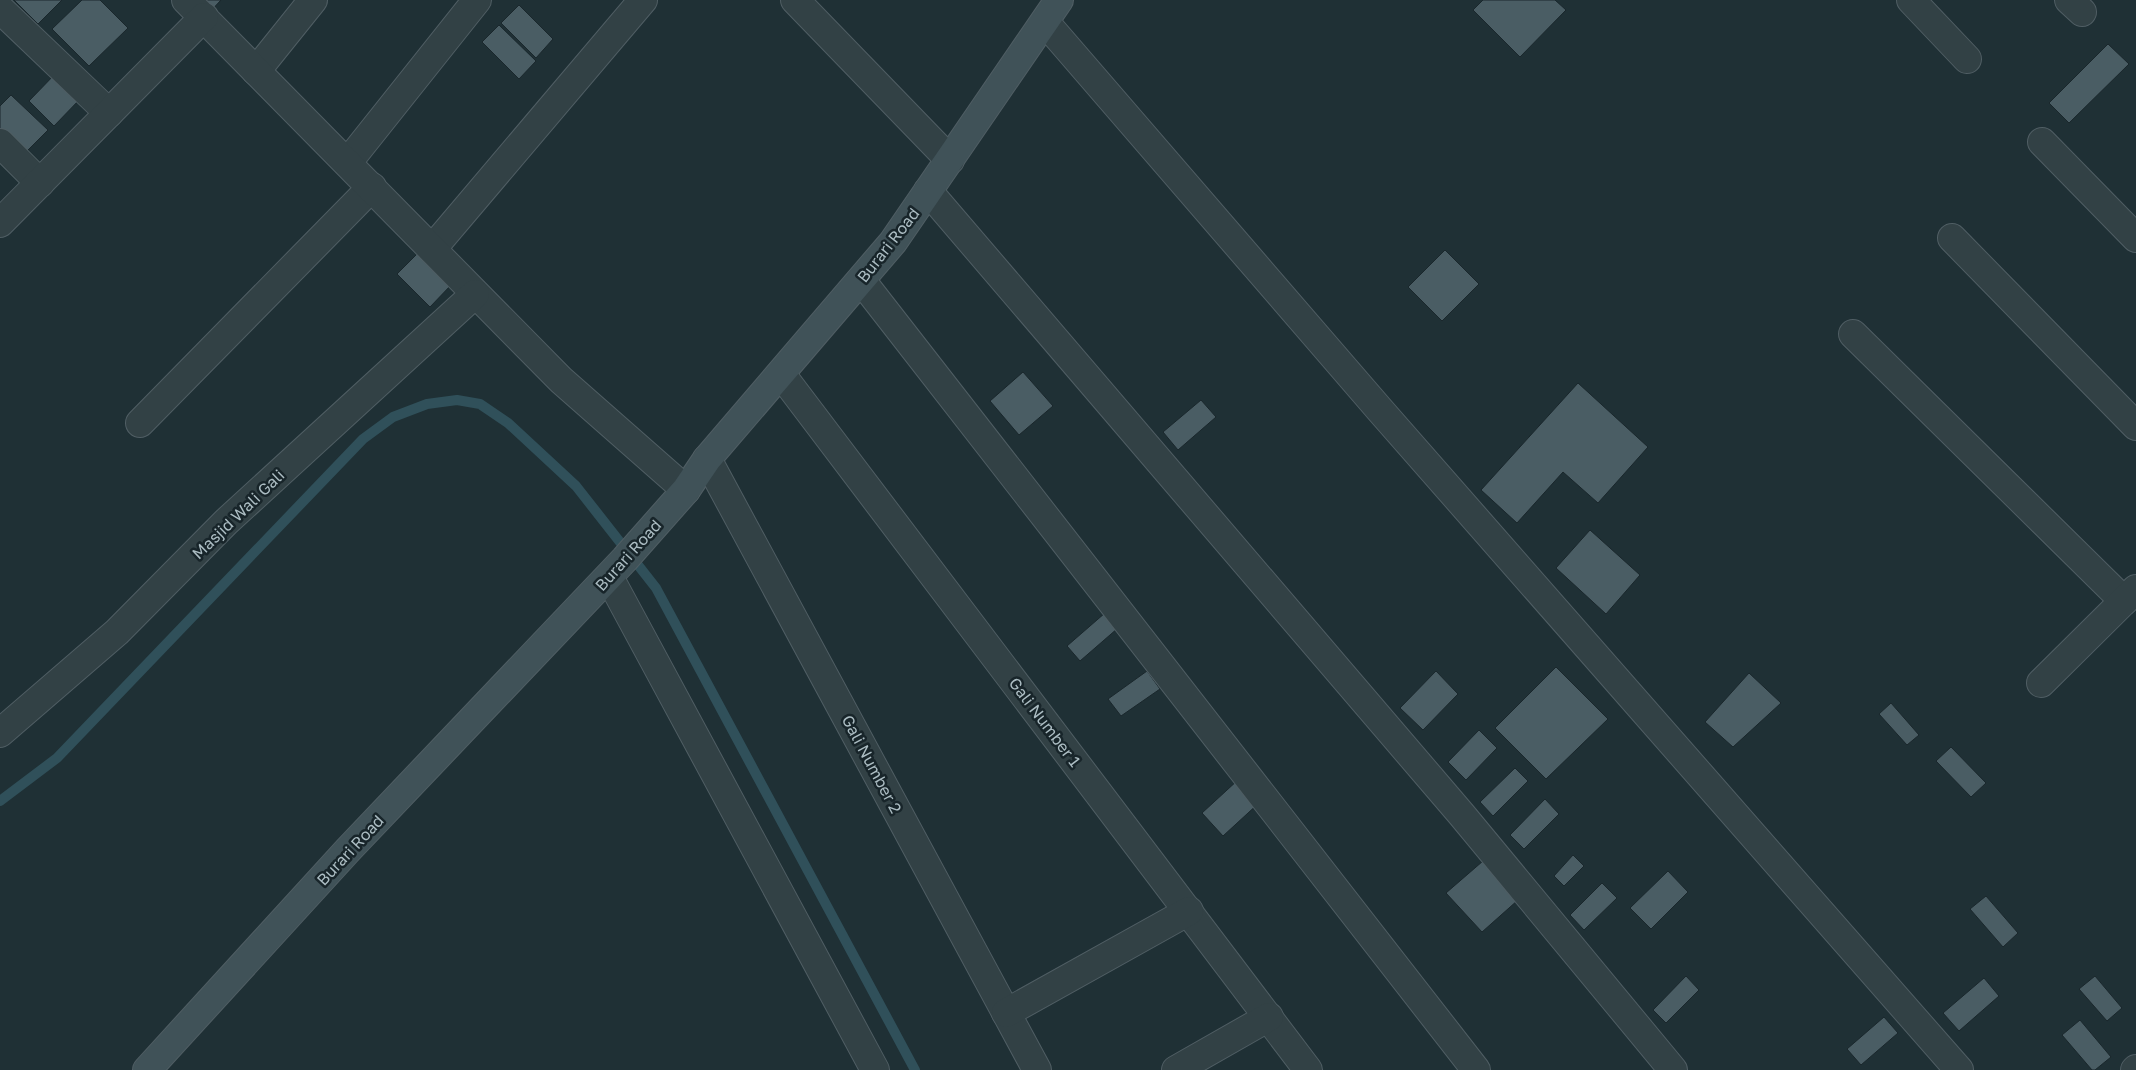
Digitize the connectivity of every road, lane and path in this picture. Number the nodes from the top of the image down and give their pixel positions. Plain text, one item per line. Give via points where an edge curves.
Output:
1 (313, 0) edge
2 (477, 0) edge
3 (643, 0) edge
4 (795, 0) edge
5 (1911, 0) edge
6 (0, 9) edge
7 (195, 9) edge
8 (1052, 11) edge
9 (1967, 58) dead end
10 (256, 71) junction
11 (109, 113) junction
12 (2042, 142) dead end
13 (0, 143) edge
14 (950, 160) junction
15 (348, 162) junction
16 (40, 183) junction
17 (372, 187) junction
18 (928, 192) junction
19 (0, 223) edge
20 (1952, 238) dead end
21 (2136, 238) edge
22 (432, 249) junction
23 (861, 280) junction
24 (475, 294) junction
25 (1853, 334) dead end
26 (781, 374) junction
27 (140, 424) dead end
28 (2136, 426) edge
29 (707, 459) junction
30 (686, 490) junction
31 (617, 568) junction
32 (2130, 595) edge
33 (2041, 683) dead end
34 (0, 732) edge
35 (1188, 911) junction
36 (1006, 1013) junction
37 (1268, 1017) junction
38 (147, 1070) edge
39 (875, 1070) edge
40 (1037, 1070) edge
41 (1176, 1070) edge
42 (1308, 1070) edge
43 (1476, 1070) edge
44 (1673, 1070) edge
45 (1959, 1070) edge

1 - 10 street
2 - 15 street
3 - 22 street
4 - 14 street
5 - 9 street
6 - 11 street
7 - 10 street
7 - 11 street
8 - 14 main road, Burari Road
8 - 45 street via 1380,410
10 - 15 street
11 - 16 street
12 - 21 street
13 - 16 street
14 - 18 main road, Burari Road
15 - 17 street
16 - 19 street
17 - 22 street
17 - 27 street
18 - 23 main road, Burari Road
18 - 44 street via 1462,815
20 - 28 street
22 - 24 street
23 - 26 main road, Burari Road
23 - 43 street
24 - 30 street via 561,380
24 - 34 street, Masjid Wali Gali via 226,522 117,632
25 - 32 street
26 - 29 main road, Burari Road
26 - 35 street, Gali Number 1
29 - 30 main road, Burari Road
29 - 36 street, Gali Number 2
30 - 31 main road, Burari Road
31 - 38 main road, Burari Road via 348,850
31 - 39 street
32 - 33 street
35 - 36 street
35 - 37 street, Gali Number 1
36 - 40 street, Gali Number 2
37 - 41 street
37 - 42 street, Gali Number 1

